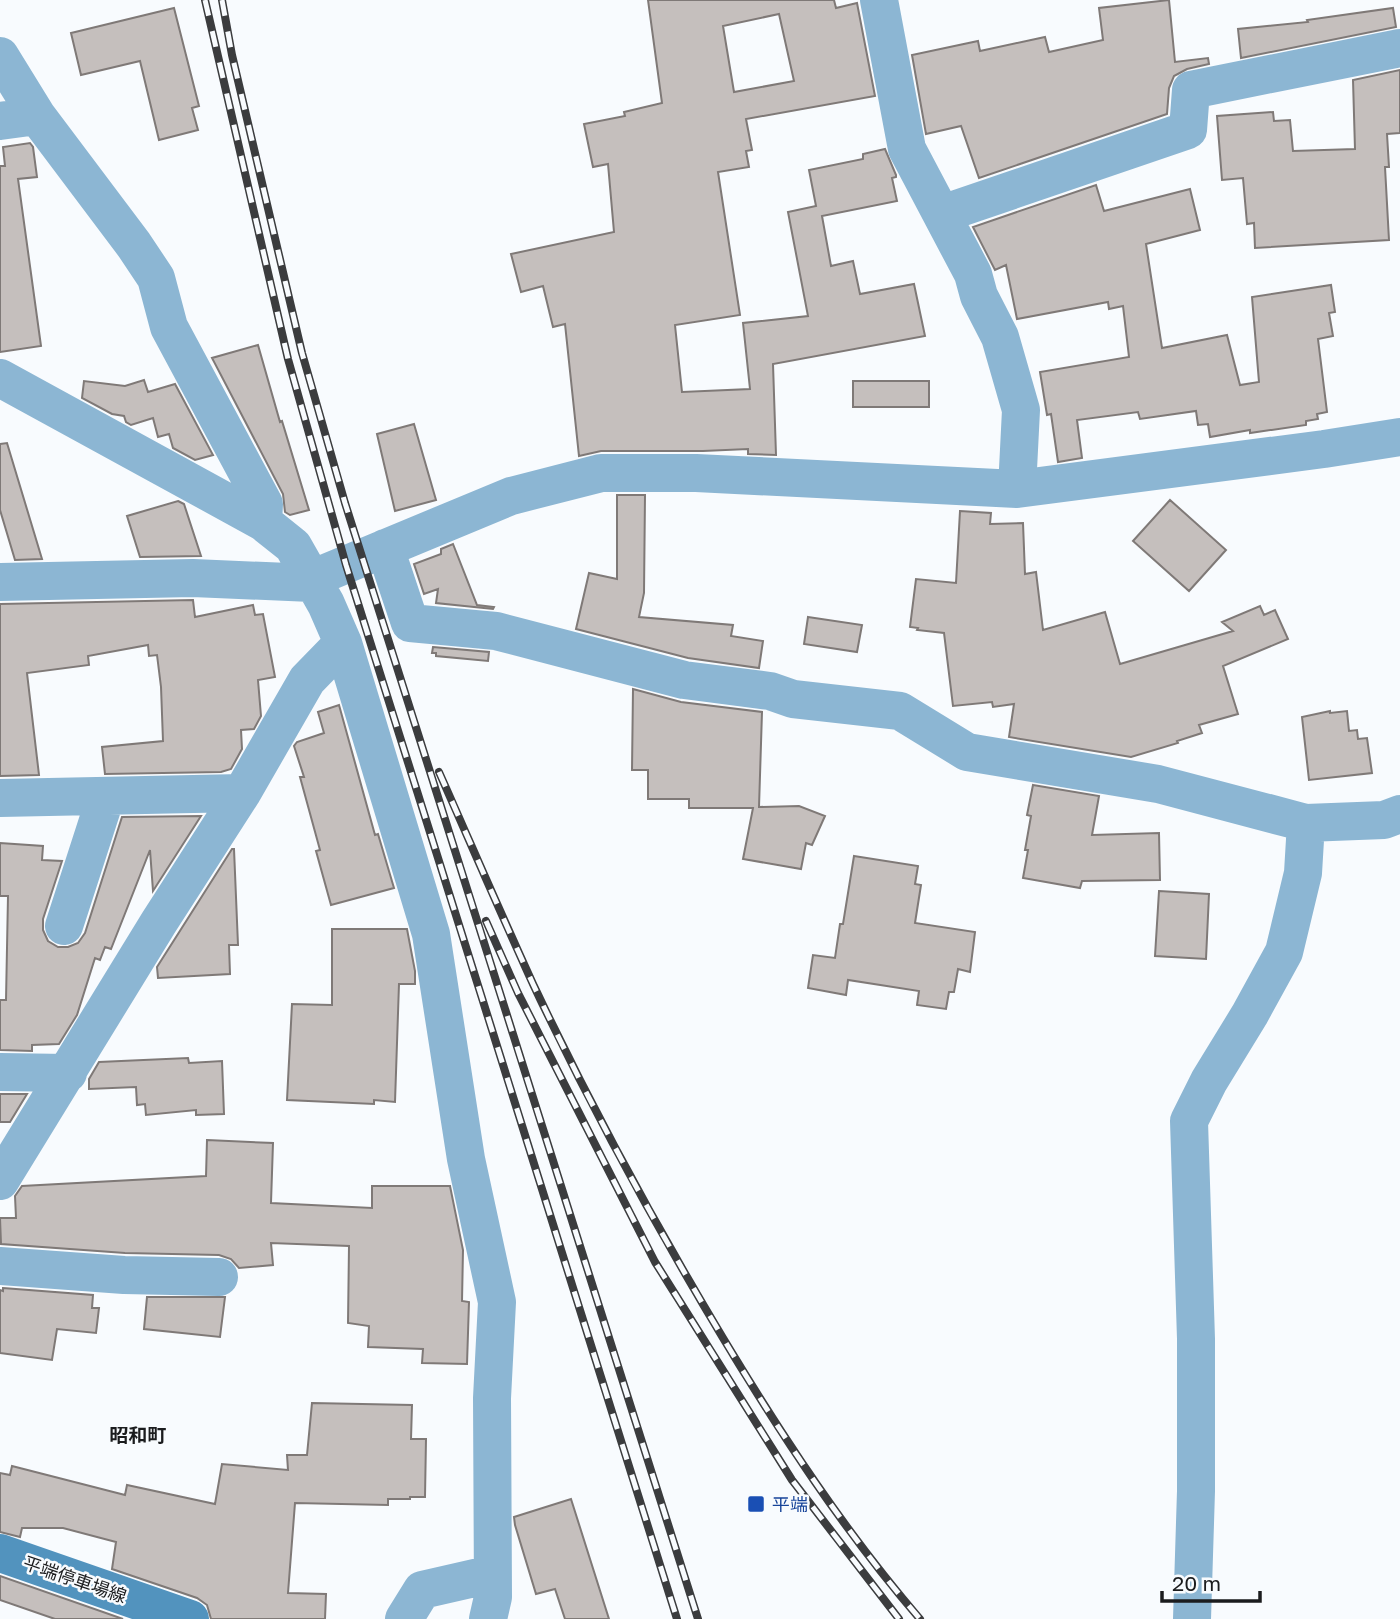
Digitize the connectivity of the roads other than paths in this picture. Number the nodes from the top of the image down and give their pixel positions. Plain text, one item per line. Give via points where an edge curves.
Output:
1 (879, 0) edge
2 (1400, 48) edge
3 (0, 56) edge
4 (18, 118) edge
5 (942, 214) junction
6 (0, 378) edge
7 (1400, 437) edge
8 (1017, 489) junction
9 (263, 522) junction
10 (385, 548) junction
11 (0, 582) edge
12 (312, 583) junction
13 (343, 643) junction
14 (243, 793) junction
15 (106, 796) junction
16 (0, 798) edge
17 (1400, 814) edge
18 (1307, 822) junction
19 (64, 926) dead end
20 (0, 1072) edge
21 (68, 1073) junction
22 (0, 1181) edge
23 (0, 1266) edge
24 (219, 1277) dead end
25 (0, 1553) edge
26 (492, 1574) junction
27 (190, 1619) edge
28 (404, 1619) edge
29 (488, 1619) edge
30 (1192, 1619) edge

1 - 5 street via 907,149
2 - 5 street via 1191,90 1188,130
3 - 4 street
4 - 9 street via 134,245 156,278 169,327 264,503
5 - 8 street via 1000,337 1021,410
6 - 9 street
7 - 8 street
8 - 10 street via 696,473 601,473 511,496
9 - 12 street via 293,546
10 - 12 street
10 - 18 street via 410,623 496,631 684,681 900,711 967,751 1158,784
11 - 12 street via 193,578
12 - 13 street
13 - 14 street via 307,681
13 - 26 street via 431,934 466,1159 497,1302
14 - 15 street
14 - 21 street
15 - 16 street
15 - 19 street
17 - 18 street via 1384,820
18 - 30 street via 1303,873 1284,952 1189,1121 1196,1339
20 - 21 street
21 - 22 street
23 - 24 street
25 - 27 main road, 平端停車場線
26 - 28 street via 422,1591
26 - 29 street

